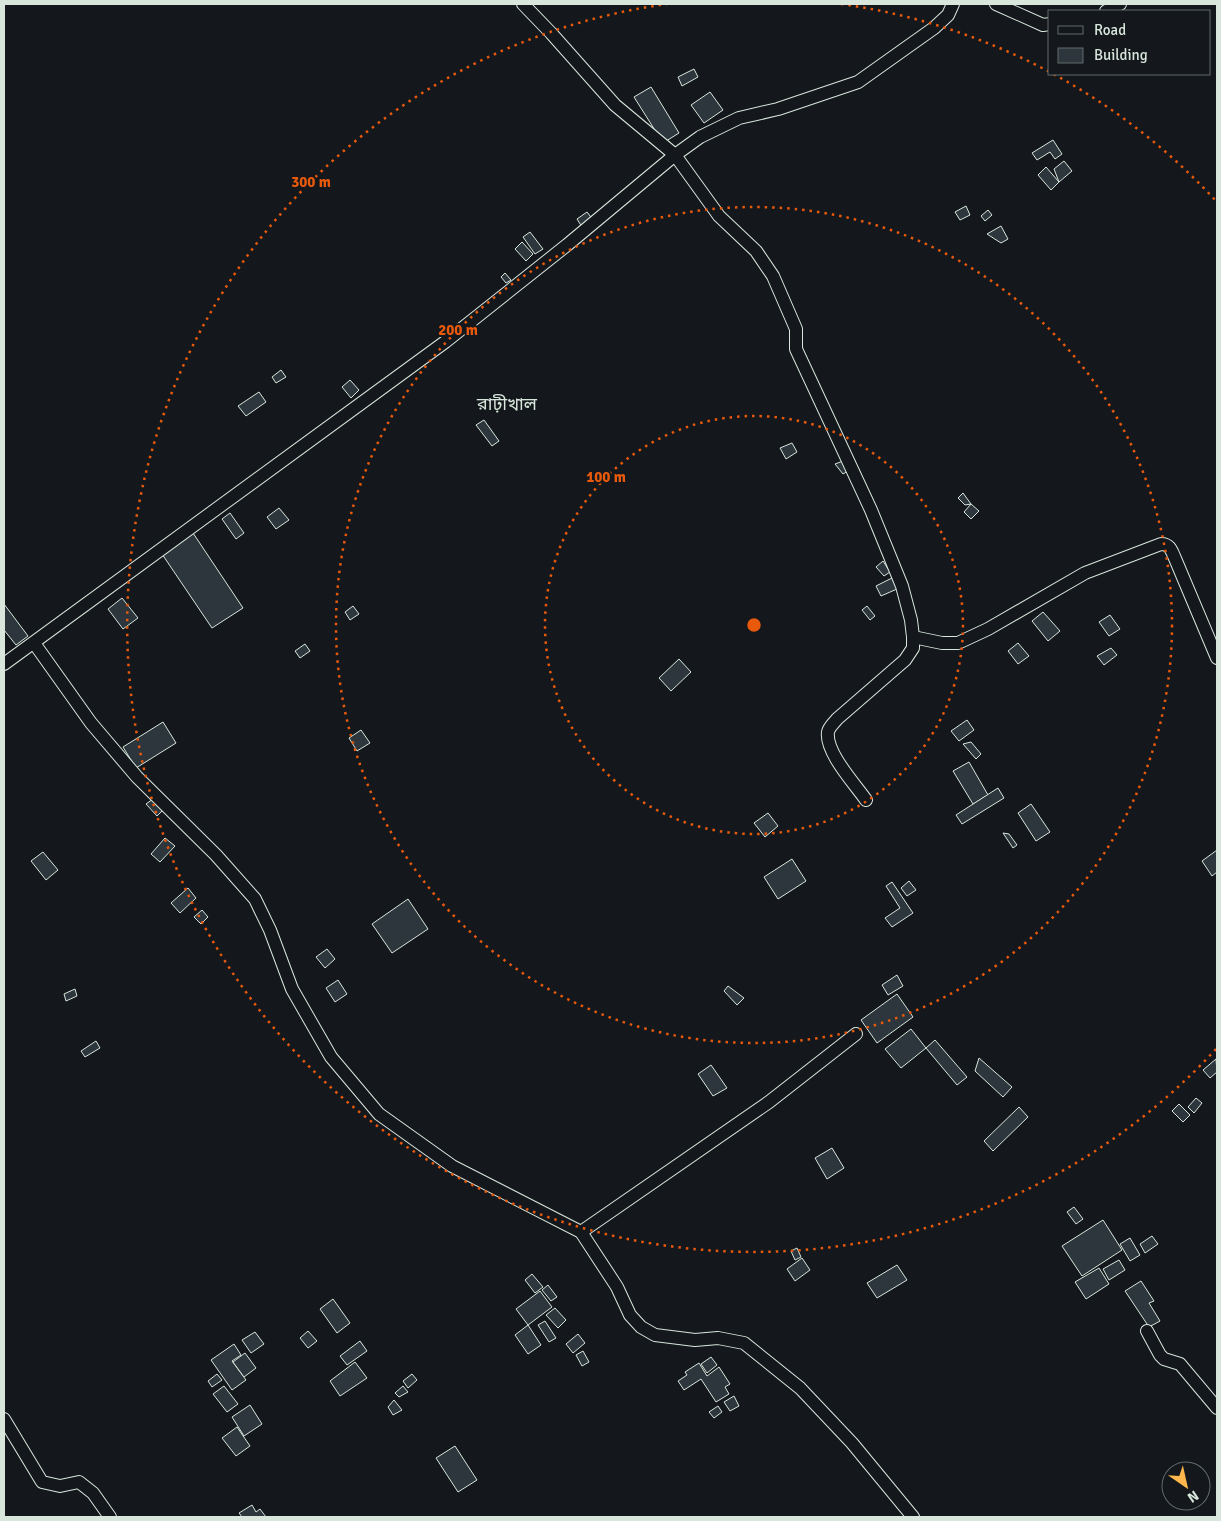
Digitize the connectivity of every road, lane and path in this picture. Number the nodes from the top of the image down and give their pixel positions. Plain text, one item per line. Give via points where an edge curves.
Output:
1 (522, 4) edge
2 (953, 4) edge
3 (996, 4) edge
4 (1120, 4) edge
5 (1108, 10) edge
6 (1046, 25) edge
7 (675, 155) junction
8 (913, 636) junction
9 (34, 643) junction
10 (1217, 658) edge
11 (4, 664) edge
12 (866, 800) dead end
13 (856, 1034) dead end
14 (581, 1232) junction
15 (1147, 1331) dead end
16 (1217, 1408) edge
17 (4, 1419) edge
18 (110, 1517) edge
19 (914, 1517) edge

1 - 7 street via 615,105
2 - 7 street via 948,15 934,28 858,82 778,110 739,118 700,137
3 - 6 street
4 - 5 street
7 - 8 street via 719,216 756,251 773,276 796,329 796,349 871,510 902,586
7 - 9 street via 445,342
8 - 10 street via 958,643 1085,573 1166,544
8 - 12 street via 913,648 905,660 836,719 828,730 833,753
9 - 11 street
9 - 14 street via 91,723 137,778 216,854 255,899 292,989 331,1057 379,1114 452,1166
13 - 14 street via 769,1102
14 - 19 street via 640,1327 655,1335 695,1340 718,1338 744,1343 800,1388 852,1443
15 - 16 street via 1160,1355 1180,1364
17 - 18 street via 42,1482 60,1486 79,1482 93,1493

